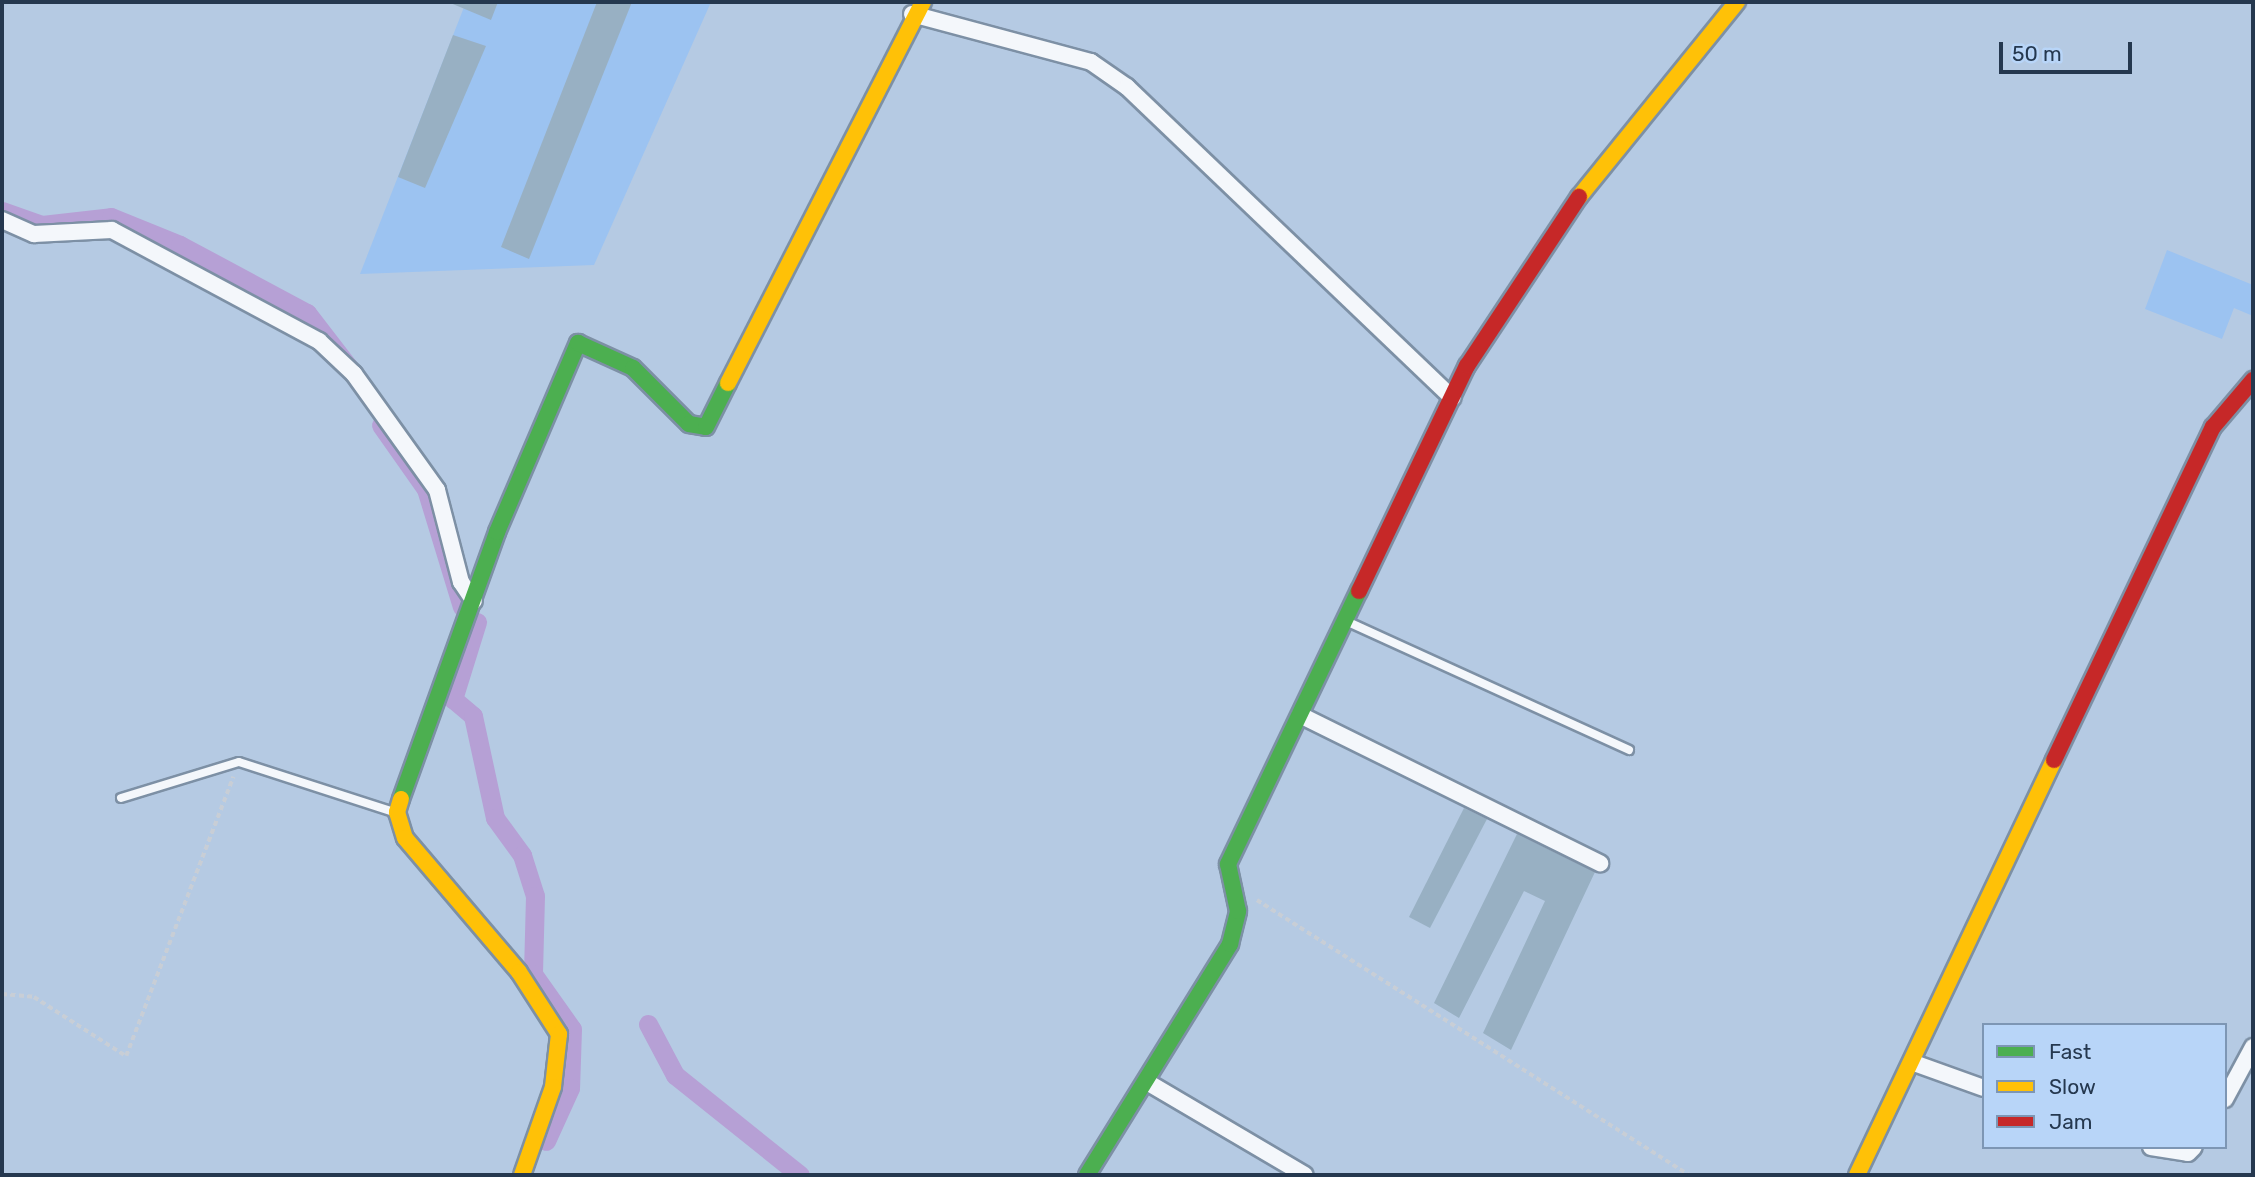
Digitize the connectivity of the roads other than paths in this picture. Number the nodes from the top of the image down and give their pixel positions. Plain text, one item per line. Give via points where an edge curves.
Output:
1 (1738, 2) edge
2 (917, 8) edge
3 (2, 220) edge
4 (2253, 380) edge
5 (1452, 398) junction
6 (474, 601) junction
7 (1346, 621) junction
8 (1300, 715) junction
9 (1629, 750) dead end
10 (121, 799) dead end
11 (397, 813) junction
12 (1600, 863) dead end
13 (2253, 1047) edge
14 (1914, 1063) junction
15 (1147, 1082) junction
16 (1982, 1087) edge
17 (2227, 1095) edge
18 (2163, 1149) edge
19 (2192, 1149) edge
20 (522, 1175) edge
21 (1087, 1175) edge
22 (1304, 1175) edge
23 (1857, 1175) edge

1 - 5 street via 1578,198
2 - 5 street via 1091,62 1118,81
2 - 6 street via 706,427 689,425 634,368 578,343
3 - 6 street via 34,234 112,230 319,341 354,374 437,490 461,582
4 - 14 street via 2213,428
5 - 7 street
6 - 11 street
7 - 8 street
7 - 9 lane
8 - 12 street
8 - 15 street via 1228,863 1238,911 1230,944
10 - 11 lane via 239,762
11 - 20 street via 405,838 519,972 559,1034 553,1087
13 - 17 street
14 - 16 street
14 - 23 street
15 - 21 street
15 - 22 street
18 - 19 street via 2188,1153

